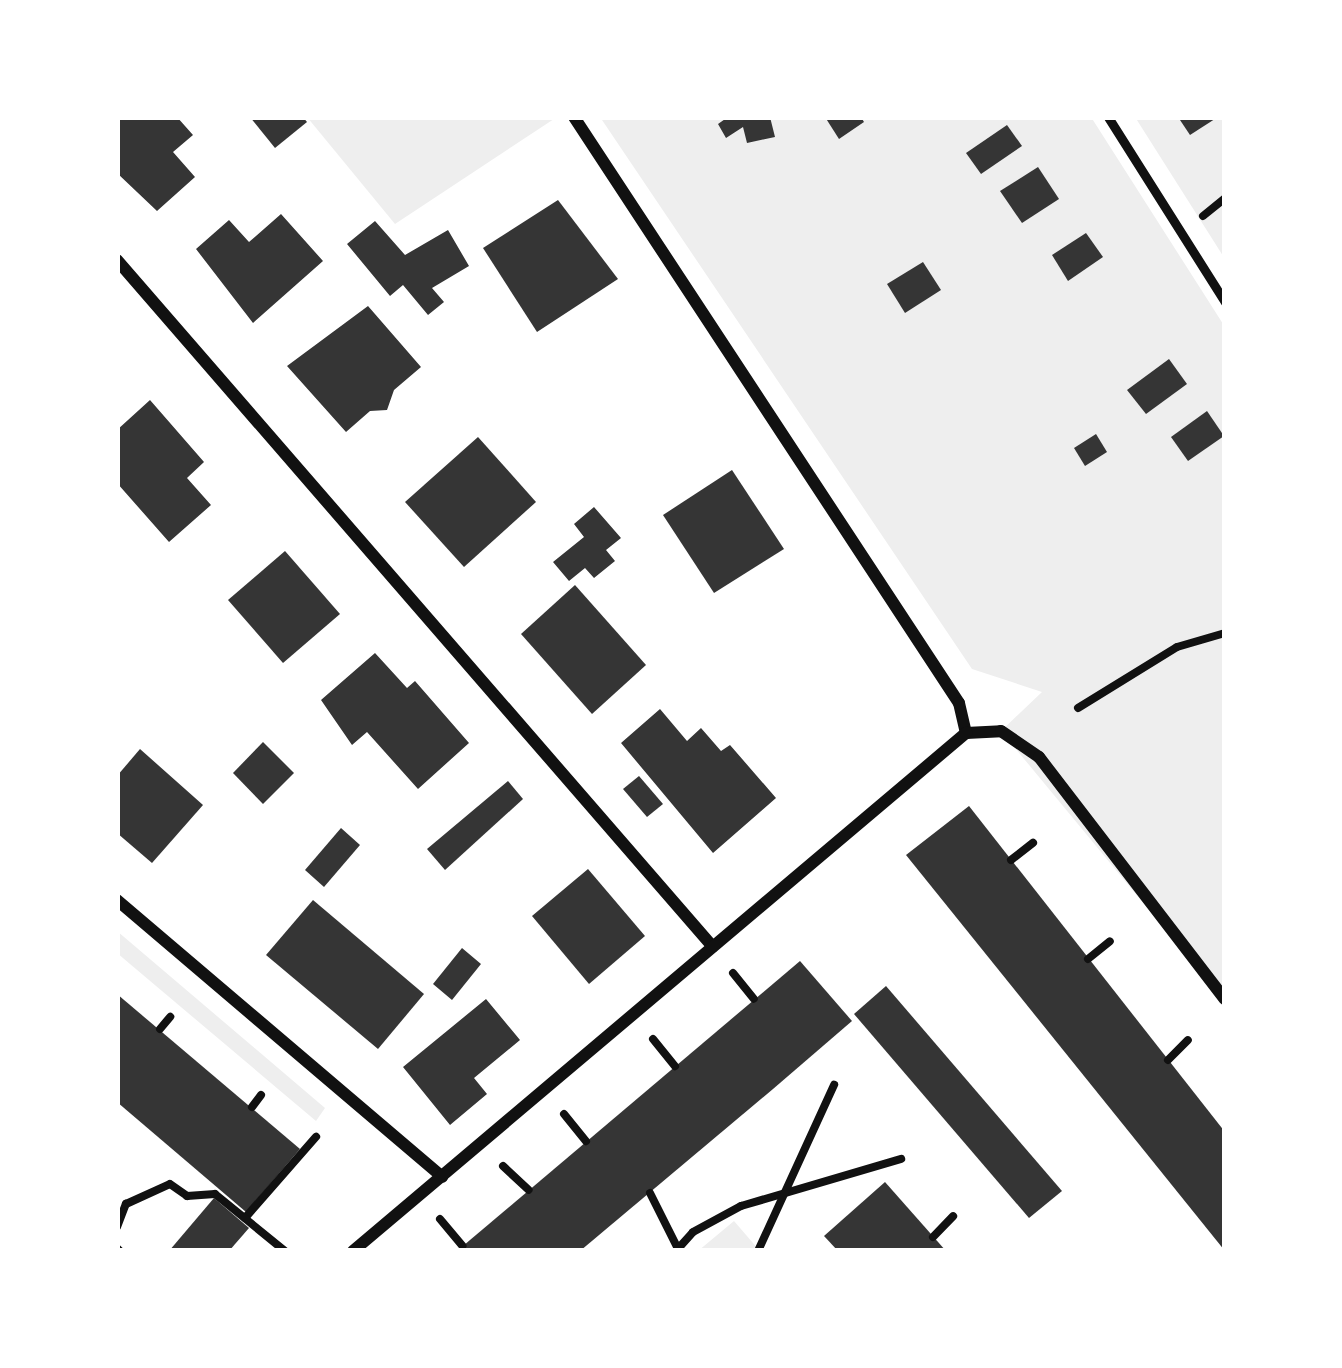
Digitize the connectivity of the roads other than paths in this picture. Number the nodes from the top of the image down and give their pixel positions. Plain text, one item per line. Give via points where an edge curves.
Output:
1 (574, 117) edge
2 (1108, 117) edge
3 (117, 260) edge
4 (1225, 302) edge
5 (966, 733) junction
6 (117, 900) edge
7 (713, 947) junction
8 (1225, 999) edge
9 (442, 1177) junction
10 (353, 1251) edge

1 - 5 street via 958,703
2 - 4 lane
3 - 7 street
5 - 7 street
5 - 8 street via 1001,731 1040,757
6 - 9 street
7 - 9 street
9 - 10 street

